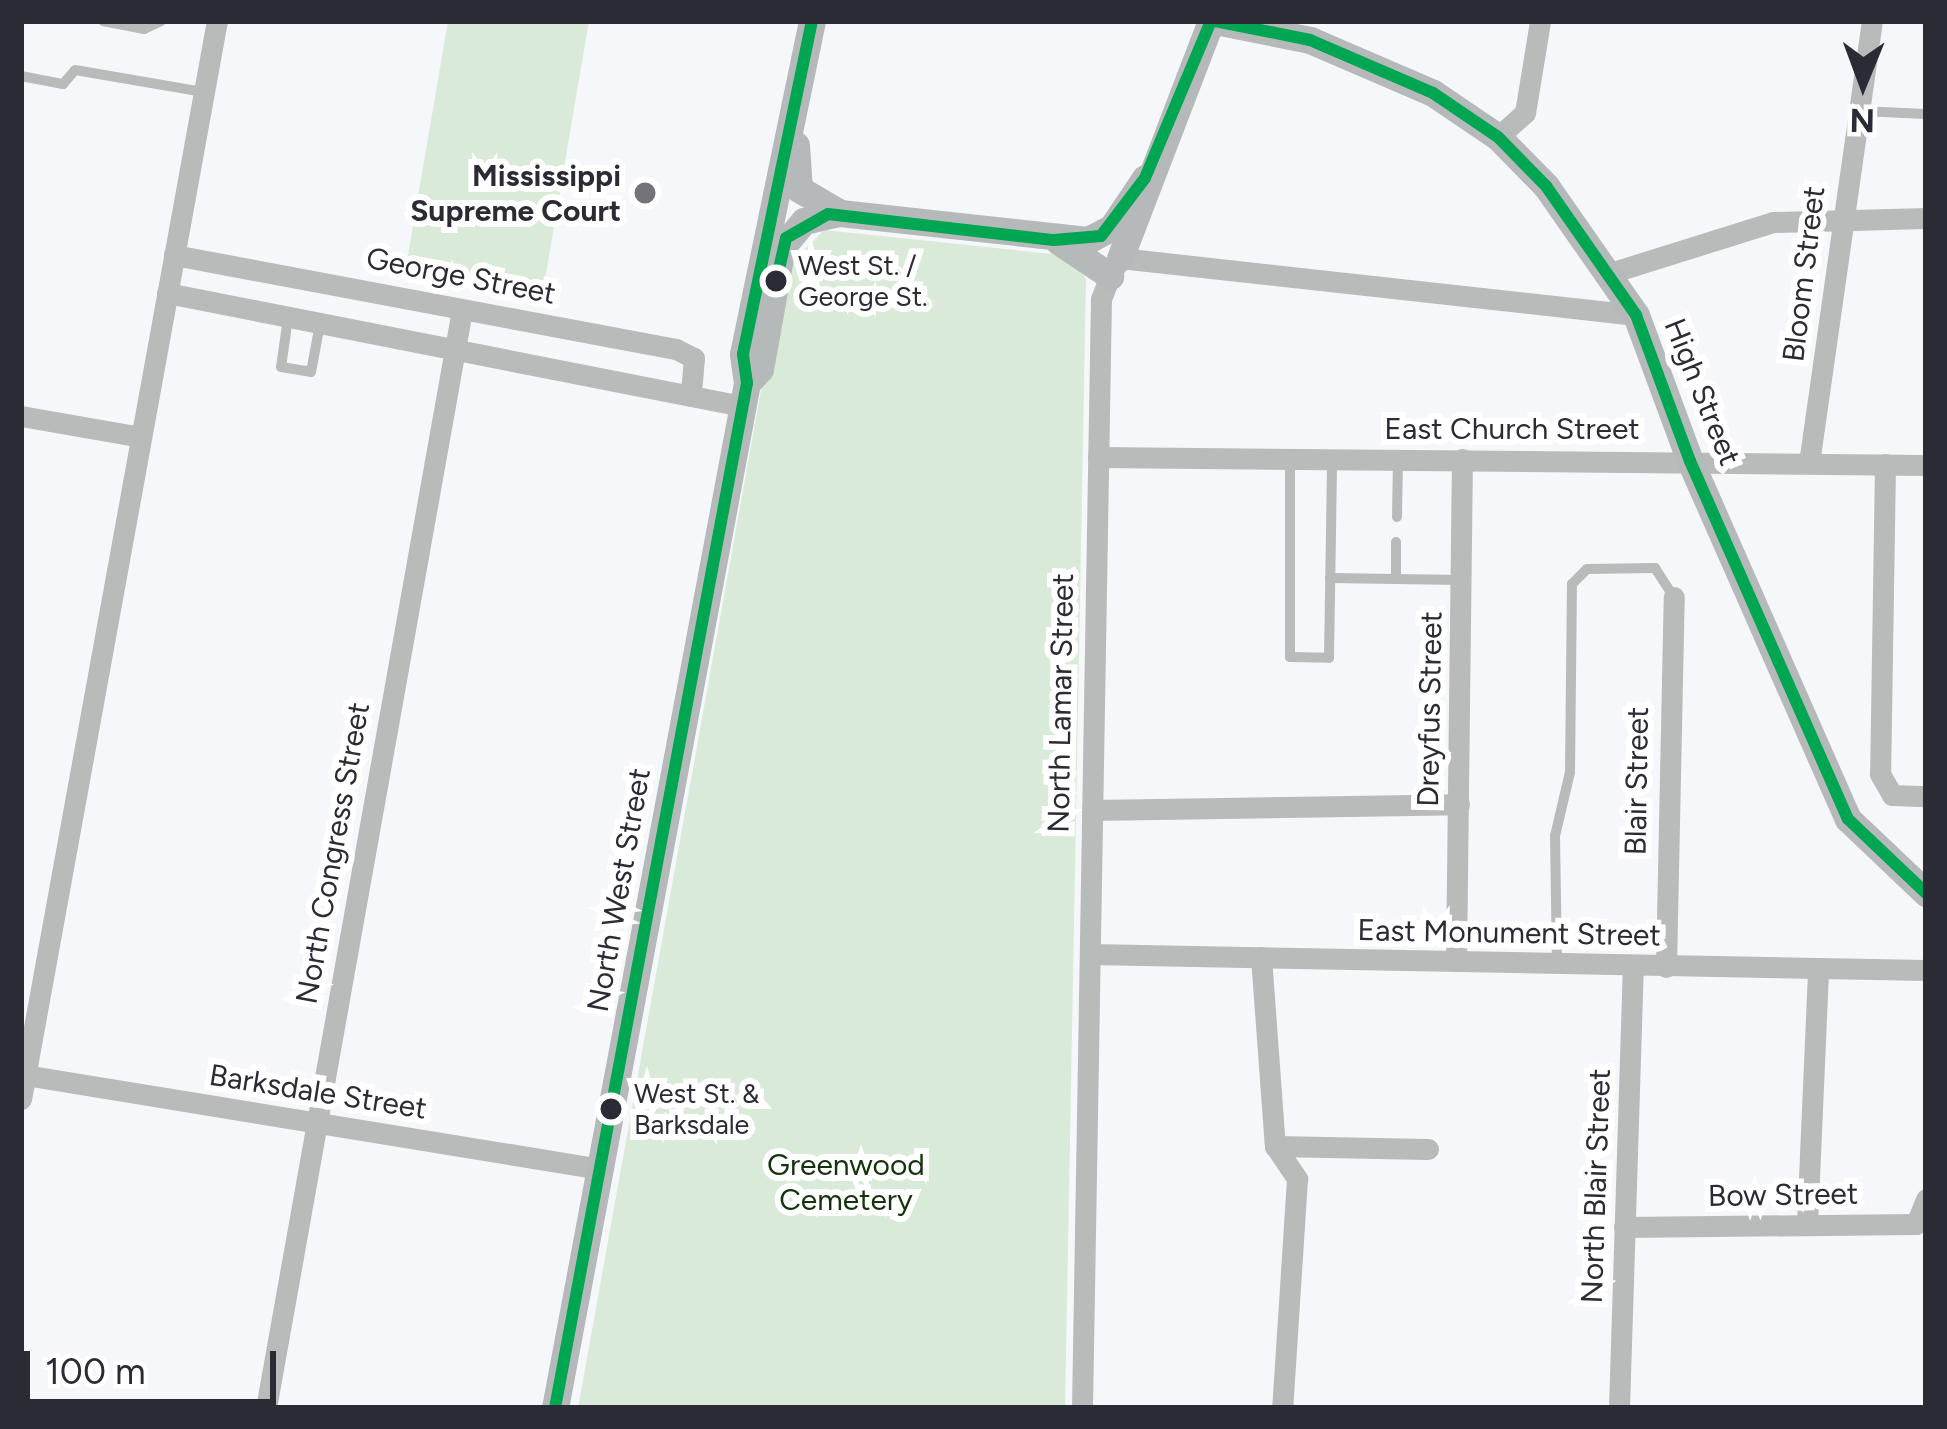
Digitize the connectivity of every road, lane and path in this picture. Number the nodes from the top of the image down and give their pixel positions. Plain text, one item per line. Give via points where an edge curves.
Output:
1 (103, 21) edge
2 (161, 21) edge
3 (217, 21) edge
4 (812, 21) edge
5 (1214, 21) edge
6 (1540, 21) edge
7 (1872, 21) edge
8 (21, 76) edge
9 (204, 92) junction
10 (796, 105) junction
11 (1860, 110) junction
12 (1926, 114) edge
13 (1498, 137) junction
14 (1145, 178) junction
15 (840, 213) junction
16 (1838, 217) junction
17 (1926, 218) edge
18 (1054, 239) junction
19 (174, 255) junction
20 (1115, 267) junction
21 (1607, 274) junction
22 (167, 293) junction
23 (462, 310) junction
24 (1636, 316) junction
25 (288, 318) junction
26 (320, 324) junction
27 (454, 352) junction
28 (744, 395) junction
29 (691, 396) junction
30 (21, 416) edge
31 (141, 437) junction
32 (1098, 457) junction
33 (1289, 458) junction
34 (1332, 458) junction
35 (1398, 458) junction
36 (1462, 459) junction
37 (1690, 461) junction
38 (1809, 463) junction
39 (1885, 464) junction
40 (1926, 464) edge
41 (1396, 517) dead end
42 (1396, 542) dead end
43 (1330, 578) junction
44 (1396, 579) junction
45 (1461, 580) junction
46 (1674, 597) joint
47 (1926, 796) edge
48 (1459, 805) junction
49 (1092, 810) junction
50 (1926, 893) edge
51 (1090, 954) junction
52 (1261, 957) junction
53 (1456, 961) junction
54 (1557, 963) junction
55 (1633, 965) junction
56 (1666, 967) junction
57 (1818, 969) junction
58 (1926, 970) edge
59 (27, 1032) edge
60 (26, 1075) junction
61 (21, 1099) edge
62 (315, 1122) junction
63 (1275, 1146) junction
64 (1428, 1149) dead end
65 (601, 1168) junction
66 (1926, 1199) edge
67 (1808, 1224) junction
68 (1624, 1227) junction
69 (266, 1408) edge
70 (555, 1408) edge
71 (1082, 1408) edge
72 (1282, 1408) edge
73 (1619, 1408) edge

1 - 2 lane via 144,28
3 - 9 street
4 - 10 street, North West Street
5 - 13 street, High Street via 1310,40 1383,70
5 - 14 street, North Lamar Street
6 - 13 street via 1525,113
7 - 11 street, Bloom Street
8 - 9 lane via 63,84 75,70
9 - 19 street
10 - 15 street via 800,189
10 - 28 street, North West Street via 742,354
11 - 12 lane
11 - 16 street, Bloom Street
13 - 21 street, High Street via 1546,186
14 - 18 street via 1101,236
14 - 20 street, North Lamar Street
15 - 18 street
15 - 28 street, North West Street via 804,221 779,258 760,369
16 - 17 street
16 - 21 street via 1773,222
16 - 38 street, Bloom Street
18 - 20 street
19 - 22 street
19 - 23 street, George Street
20 - 24 street
20 - 32 street, North Lamar Street via 1101,299
21 - 24 street, High Street
22 - 25 street
22 - 31 street
23 - 27 street, North Congress Street
23 - 29 street, George Street via 688,352 695,366
24 - 37 street, High Street
25 - 26 street
25 - 26 lane via 281,367 311,372
26 - 27 street
27 - 29 street
27 - 62 street, North Congress Street
28 - 29 street
28 - 65 street, North West Street
30 - 31 street
31 - 59 street
32 - 33 street, East Church Street
32 - 49 street, North Lamar Street
33 - 34 street, East Church Street
33 - 43 lane via 1290,656 1329,658
34 - 35 street, East Church Street
34 - 43 lane
35 - 36 street, East Church Street
35 - 41 lane
36 - 37 street, East Church Street
36 - 45 street, Dreyfus Street
37 - 38 street, East Church Street
37 - 50 street, High Street via 1848,819
38 - 39 street, East Church Street
39 - 40 street, East Church Street
39 - 47 street via 1880,774 1892,795
42 - 44 lane
43 - 44 lane
44 - 45 lane
45 - 48 street, Dreyfus Street
46 - 54 lane via 1655,568 1587,569 1572,584 1570,772 1555,836
46 - 56 street, Blair Street
48 - 49 street
48 - 53 street, Dreyfus Street
49 - 51 street, North Lamar Street
51 - 52 street, East Monument Street
51 - 71 street, North Lamar Street
52 - 53 street, East Monument Street
52 - 63 street
53 - 54 street, East Monument Street
54 - 55 street, East Monument Street
55 - 56 street, East Monument Street
55 - 68 street, North Blair Street
56 - 57 street, East Monument Street
57 - 58 street, East Monument Street
57 - 67 street
59 - 60 street
60 - 61 street
60 - 62 street, Barksdale Street
62 - 65 street, Barksdale Street
62 - 69 street, North Congress Street
63 - 64 street
63 - 72 street via 1297,1179
65 - 70 street, North West Street
66 - 67 street, Bow Street via 1916,1224
67 - 68 street, Bow Street
68 - 73 street, North Blair Street

